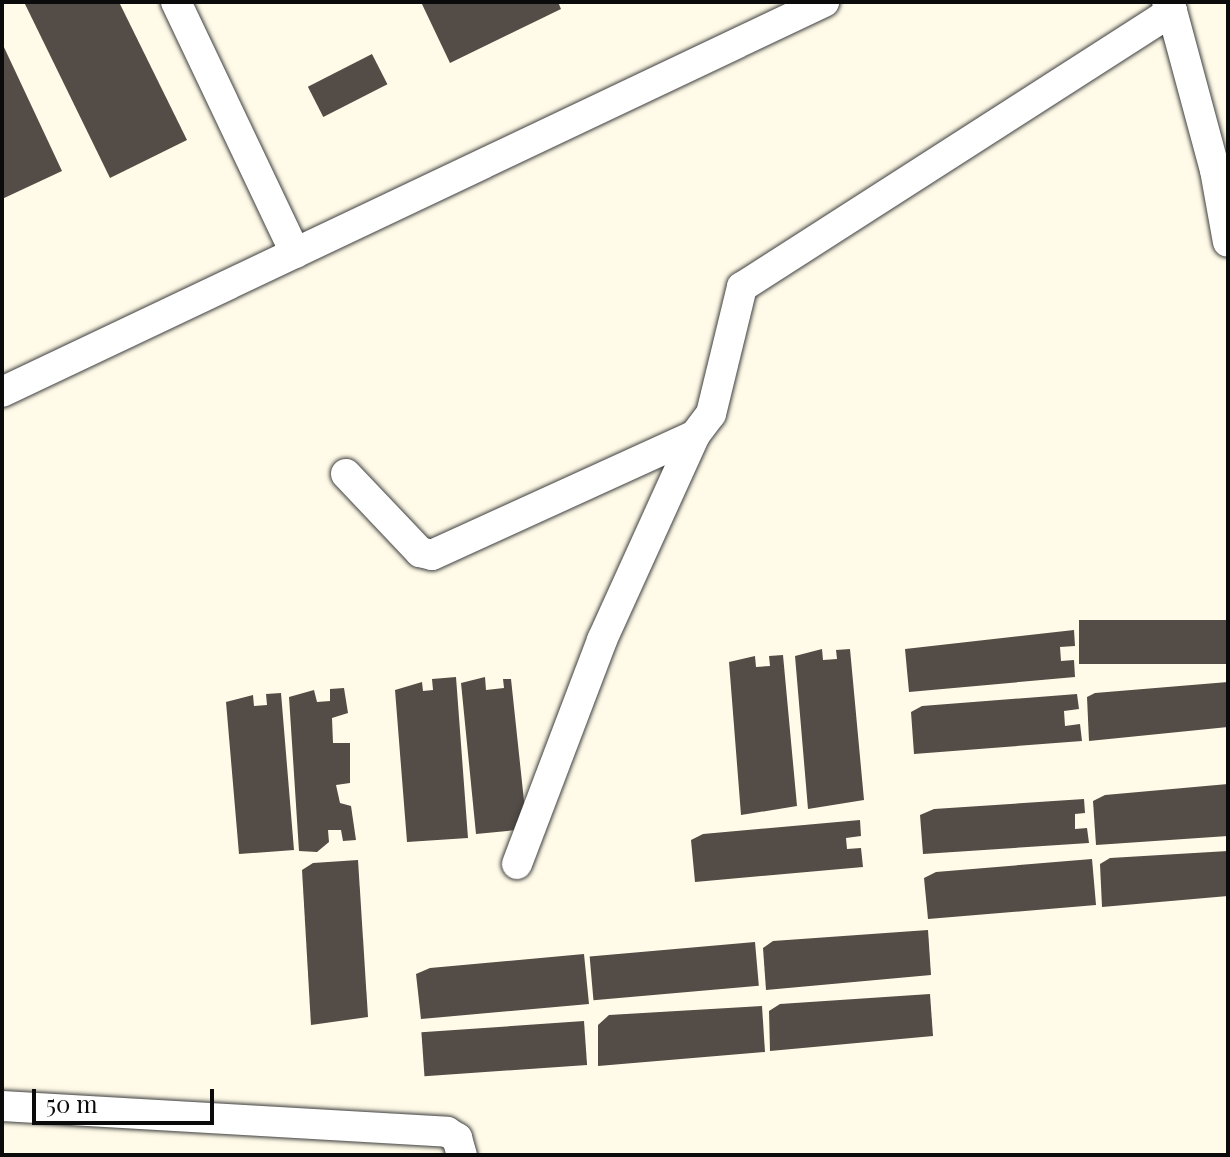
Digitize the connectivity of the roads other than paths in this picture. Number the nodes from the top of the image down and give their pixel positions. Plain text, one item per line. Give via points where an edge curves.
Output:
1 (176, 2) edge
2 (824, 2) edge
3 (1170, 6) edge
4 (1228, 242) edge
5 (295, 253) junction
6 (2, 392) edge
7 (695, 435) junction
8 (346, 474) dead end
9 (517, 864) dead end
10 (2, 1106) edge
11 (462, 1155) edge

1 - 5 street
2 - 5 street
3 - 4 street via 1215,170
3 - 7 street via 742,287 711,414
5 - 6 street
7 - 8 street via 432,555 420,552
7 - 9 street via 602,640
10 - 11 street via 447,1132 457,1138

